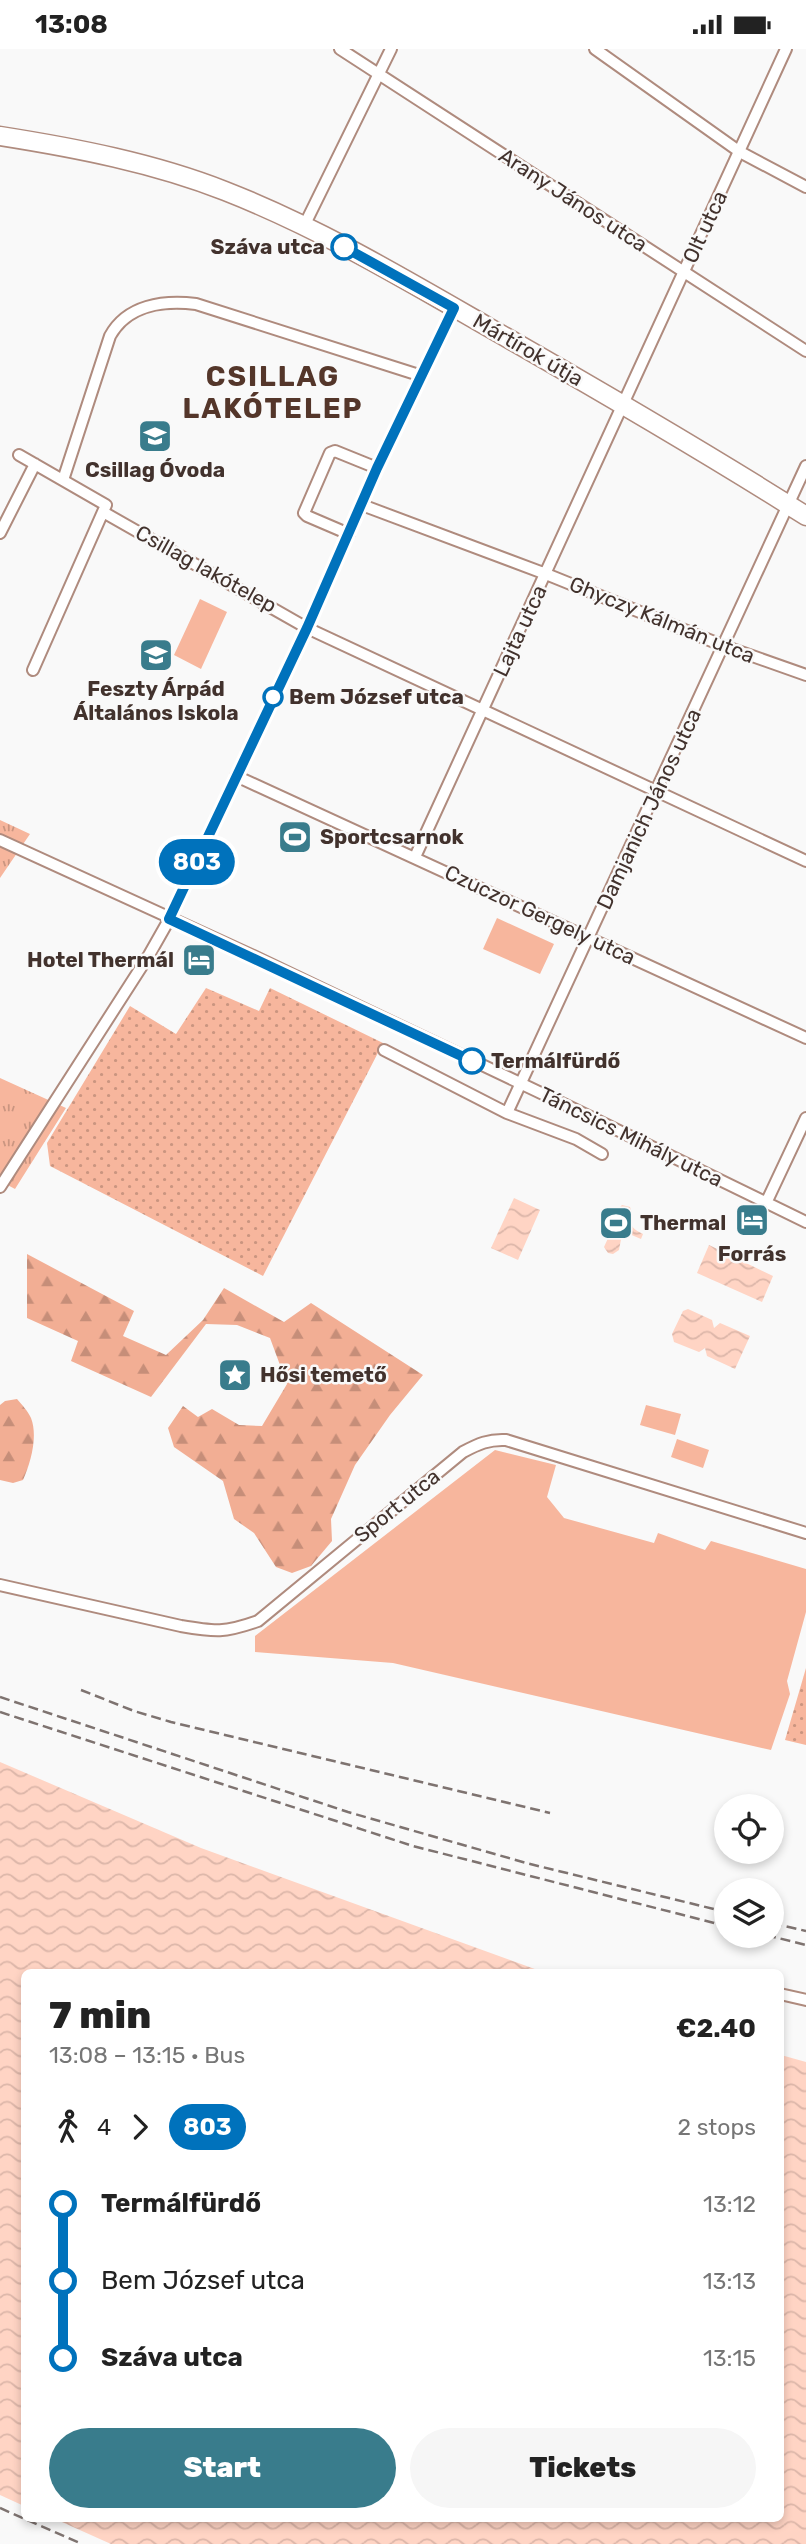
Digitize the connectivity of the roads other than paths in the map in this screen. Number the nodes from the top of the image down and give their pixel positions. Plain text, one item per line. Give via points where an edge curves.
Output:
1 (340, 49) edge
2 (391, 49) edge
3 (595, 49) edge
4 (786, 49) edge
5 (378, 75) junction
6 (0, 136) edge
7 (740, 152) junction
8 (806, 187) edge
9 (304, 226) junction
10 (684, 273) junction
11 (454, 308) junction
12 (806, 351) edge
13 (422, 376) junction
14 (624, 405) junction
15 (19, 455) dead end
16 (35, 464) junction
17 (806, 466) edge
18 (377, 468) junction
19 (63, 480) junction
20 (362, 505) junction
21 (789, 505) junction
22 (103, 512) junction
23 (806, 516) edge
24 (0, 533) edge
25 (349, 534) junction
26 (547, 574) junction
27 (307, 628) junction
28 (724, 646) junction
29 (33, 670) dead end
30 (806, 675) edge
31 (483, 710) junction
32 (236, 776) junction
33 (657, 791) junction
34 (0, 840) edge
35 (415, 857) junction
36 (806, 861) edge
37 (169, 919) junction
38 (589, 937) junction
39 (806, 1038) edge
40 (384, 1050) dead end
41 (521, 1084) junction
42 (507, 1113) junction
43 (806, 1118) edge
44 (602, 1154) dead end
45 (0, 1187) edge
46 (766, 1203) junction
47 (806, 1222) edge
48 (806, 1533) edge
49 (0, 1585) edge
50 (784, 1995) edge
51 (806, 2000) edge

1 - 5 street, Arany János utca
2 - 5 street
3 - 7 street
4 - 7 street, Olt utca
5 - 9 street
5 - 10 street, Arany János utca
6 - 9 main road, Mártírok útja via 157,168
7 - 8 street
7 - 10 street, Olt utca
9 - 11 main road, Mártírok útja
10 - 12 street, Arany János utca
10 - 14 street, Olt utca
11 - 13 street
11 - 14 main road, Mártírok útja
13 - 18 street
13 - 19 street via 196,305 146,307 122,318 110,336
14 - 21 main road, Mártírok útja
14 - 26 street, Lajta utca
15 - 16 street, Csillag lakótelep
16 - 19 street, Csillag lakótelep
16 - 24 street
17 - 21 street, Damjanich János utca
18 - 20 street
18 - 25 street via 331,453 304,513
19 - 22 street, Csillag lakótelep via 106,505
20 - 25 street
20 - 26 street, Ghyczy Kálmán utca
21 - 23 main road, Mártírok útja
21 - 28 street, Damjanich János utca
22 - 27 street, Csillag lakótelep
22 - 29 street
25 - 27 street
26 - 28 street, Ghyczy Kálmán utca
26 - 31 street, Lajta utca
27 - 31 street, Csillag lakótelep
27 - 32 street
28 - 30 street, Ghyczy Kálmán utca
28 - 33 street, Damjanich János utca
31 - 33 street, Csillag lakótelep
31 - 35 street, Lajta utca
32 - 35 street, Czuczor Gergely utca
32 - 37 street
33 - 36 street, Csillag lakótelep
33 - 38 street, Damjanich János utca
34 - 37 street, Táncsics Mihály utca
35 - 38 street, Czuczor Gergely utca
37 - 41 street, Táncsics Mihály utca
37 - 45 street
38 - 39 street, Czuczor Gergely utca
38 - 41 street, Damjanich János utca
40 - 42 street
41 - 42 street, Damjanich János utca
41 - 46 street, Táncsics Mihály utca
42 - 44 street
43 - 46 street
46 - 47 street, Táncsics Mihály utca
48 - 49 street, Sport utca via 495,1439 463,1452 258,1621 230,1631 181,1626
50 - 51 street

